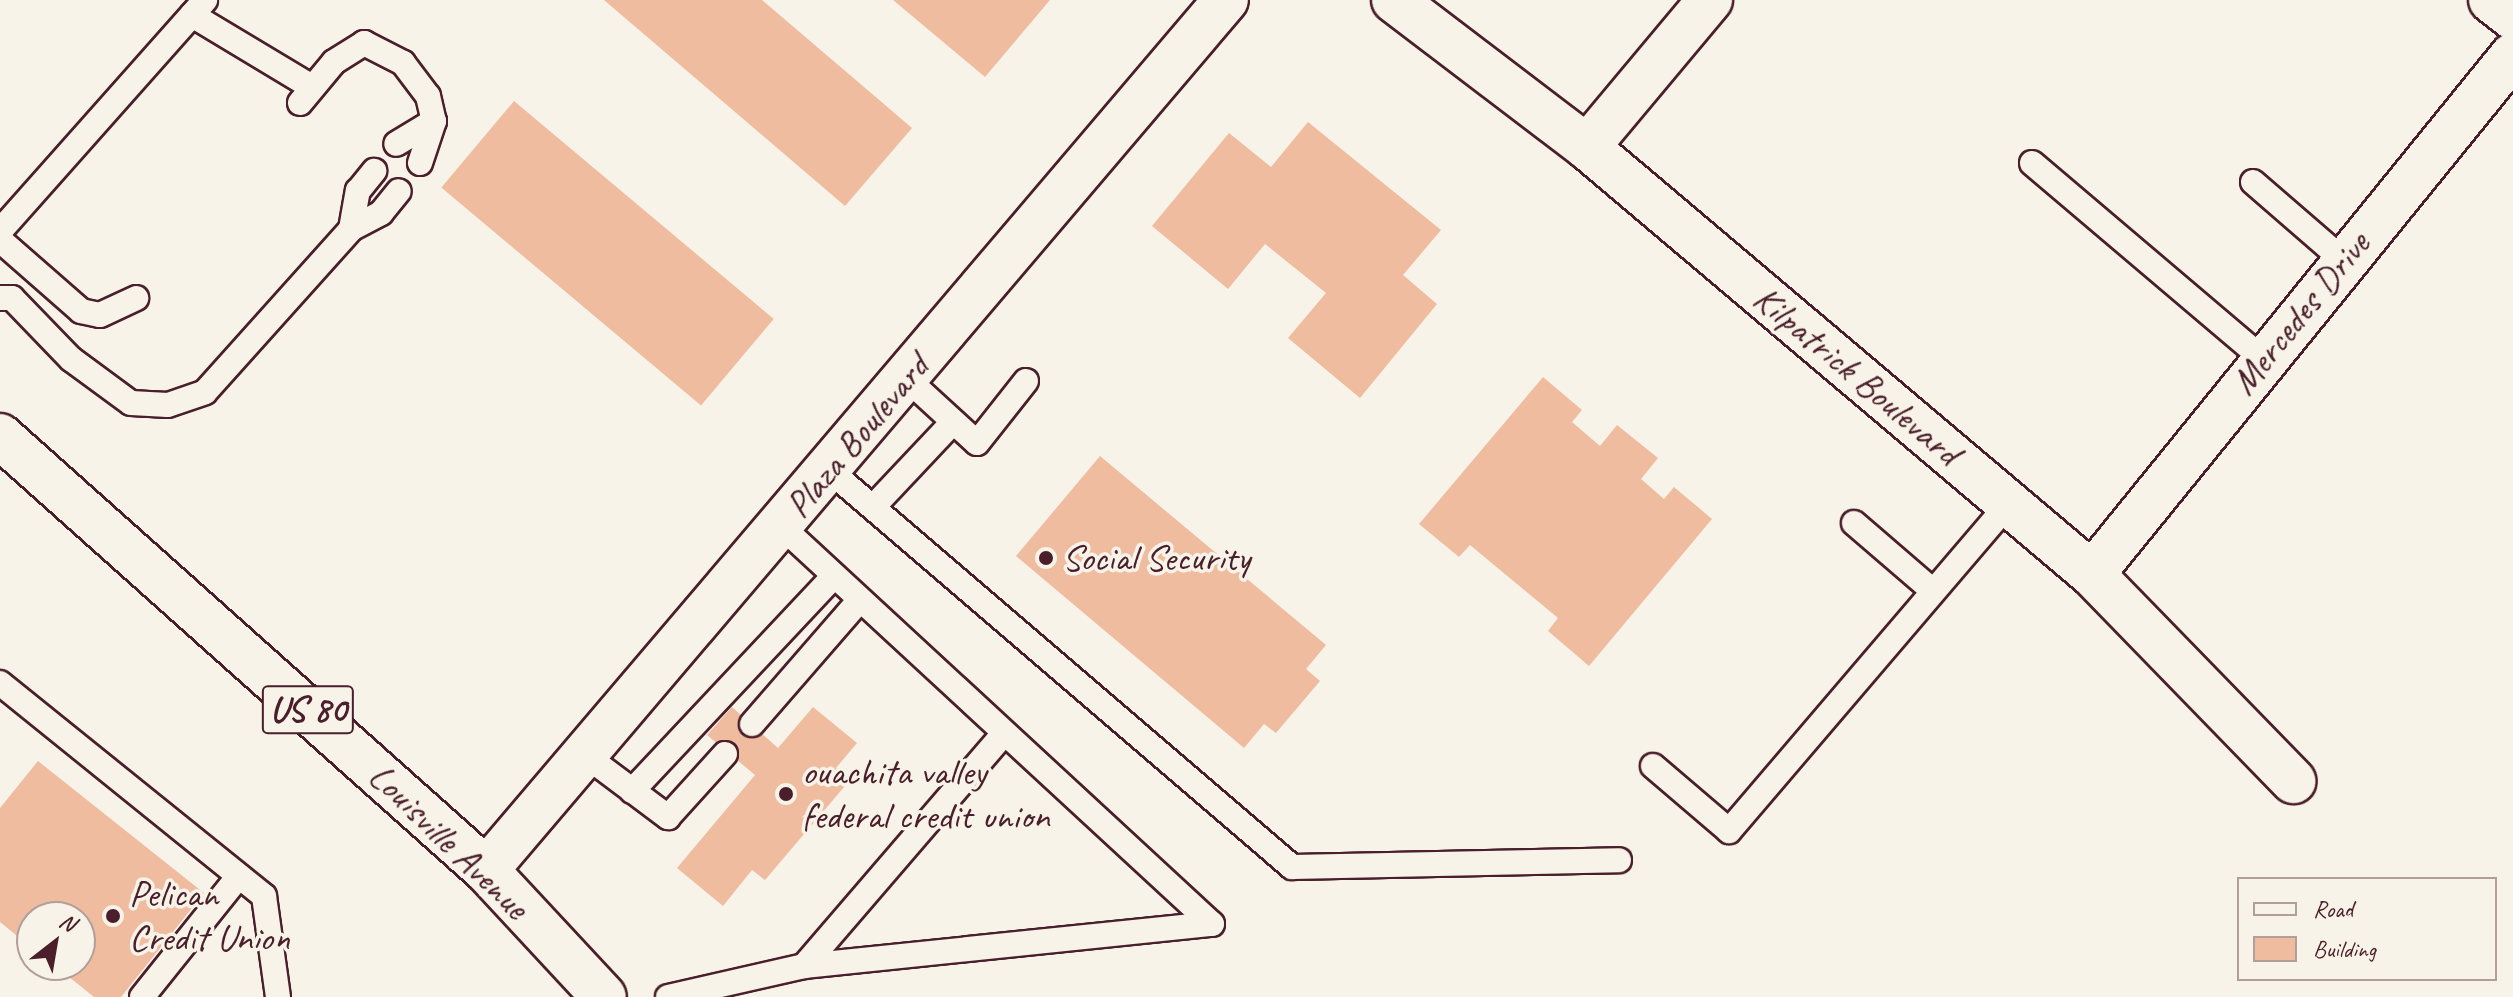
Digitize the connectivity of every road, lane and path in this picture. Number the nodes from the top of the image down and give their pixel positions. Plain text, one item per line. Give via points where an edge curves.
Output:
1 (1226, 0) edge
2 (1394, 0) edge
3 (1710, 0) edge
4 (2491, 0) edge
5 (199, 8) edge
6 (2513, 17) edge
7 (2513, 55) edge
8 (434, 121) junction
9 (396, 144) dead end
10 (1587, 147) junction
11 (420, 163) dead end
12 (2032, 163) dead end
13 (374, 171) dead end
14 (2253, 182) dead end
15 (399, 191) dead end
16 (351, 229) junction
17 (0, 231) edge
18 (0, 240) edge
19 (2343, 260) junction
20 (0, 298) edge
21 (136, 298) dead end
22 (2262, 358) junction
23 (906, 378) junction
24 (1026, 381) dead end
25 (953, 422) junction
26 (0, 436) edge
27 (829, 470) junction
28 (2009, 503) junction
29 (873, 507) junction
30 (1854, 523) dead end
31 (781, 526) junction
32 (2092, 574) junction
33 (833, 577) junction
34 (1932, 590) junction
35 (858, 602) junction
36 (0, 683) edge
37 (752, 724) dead end
38 (1003, 735) junction
39 (725, 754) dead end
40 (585, 755) junction
41 (1653, 766) dead end
42 (2293, 781) dead end
43 (632, 791) junction
44 (1619, 860) dead end
45 (486, 870) junction
46 (239, 876) junction
47 (804, 966) junction
48 (142, 997) edge
49 (278, 997) edge
50 (604, 997) edge
51 (668, 997) edge

1 - 23 street, Plaza Boulevard
2 - 10 street, Kilpatrick Boulevard
3 - 10 street
4 - 6 street
5 - 8 lane via 306,95 364,43 403,63 428,96
5 - 17 lane
7 - 19 street, Mercedes Drive
8 - 9 lane
8 - 11 lane
10 - 28 street, Kilpatrick Boulevard
12 - 22 lane
13 - 16 lane via 358,191
14 - 19 lane
15 - 16 lane via 381,213
16 - 20 lane via 205,392 168,405 131,403 71,359 12,298
18 - 21 lane via 81,311 100,315
19 - 22 street, Mercedes Drive
22 - 32 street, Mercedes Drive
23 - 25 lane
23 - 27 street, Plaza Boulevard
24 - 25 lane via 977,443
25 - 29 lane
26 - 45 street, Louisville Avenue / US 80
27 - 29 lane
27 - 31 street, Plaza Boulevard
28 - 32 street, Kilpatrick Boulevard
28 - 34 lane
29 - 44 lane via 1292,867
30 - 34 lane
31 - 33 lane
31 - 40 street, Plaza Boulevard
32 - 42 street, Kilpatrick Boulevard
33 - 35 lane
33 - 43 lane
34 - 41 lane via 1729,831
35 - 37 lane
35 - 38 lane
36 - 46 lane
38 - 47 lane
38 - 47 lane via 1212,924
39 - 43 lane via 668,817
40 - 43 lane
40 - 45 street, Plaza Boulevard
45 - 50 street, Louisville Avenue / US 80
46 - 48 lane
46 - 49 lane via 264,896
47 - 51 lane

